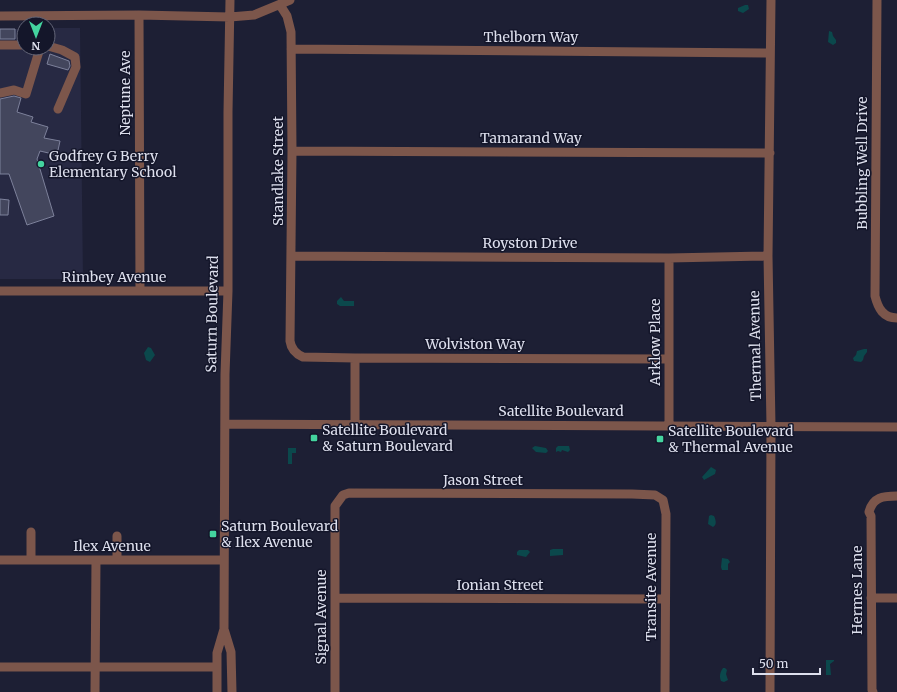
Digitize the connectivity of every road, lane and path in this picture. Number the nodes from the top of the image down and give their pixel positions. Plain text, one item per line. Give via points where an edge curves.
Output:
1 (230, 0) edge
2 (290, 0) edge
3 (771, 0) edge
4 (876, 0) edge
5 (280, 5) junction
6 (139, 15) junction
7 (0, 16) edge
8 (230, 17) junction
9 (16, 18) edge
10 (56, 19) edge
11 (0, 45) edge
12 (16, 45) edge
13 (56, 48) edge
14 (291, 49) junction
15 (770, 53) junction
16 (38, 56) edge
17 (0, 93) edge
18 (58, 109) dead end
19 (292, 151) junction
20 (770, 153) junction
21 (291, 256) junction
22 (768, 256) junction
23 (669, 258) junction
24 (0, 291) edge
25 (228, 291) junction
26 (140, 292) junction
27 (895, 318) edge
28 (290, 341) joint
29 (355, 358) junction
30 (669, 359) junction
31 (225, 424) junction
32 (355, 425) junction
33 (669, 426) junction
34 (771, 426) junction
35 (897, 427) edge
36 (648, 494) joint
37 (897, 496) edge
38 (335, 517) joint
39 (31, 532) dead end
40 (117, 536) dead end
41 (0, 560) edge
42 (31, 560) junction
43 (96, 560) junction
44 (117, 560) junction
45 (224, 560) junction
46 (335, 598) junction
47 (871, 598) junction
48 (897, 598) edge
49 (665, 599) junction
50 (224, 629) junction
51 (0, 667) edge
52 (95, 667) junction
53 (217, 667) junction
54 (95, 692) edge
55 (216, 692) edge
56 (232, 692) edge
57 (336, 692) edge
58 (665, 692) edge
59 (770, 692) edge
60 (873, 692) edge

1 - 8 street, Saturn Boulevard
2 - 5 street
3 - 15 street, Thermal Avenue
4 - 27 street, Bubbling Well Drive via 875,296 879,308 885,315
5 - 8 street via 254,15
5 - 14 street, Standlake Street via 291,32
6 - 8 street
6 - 10 street
6 - 26 street, Neptune Ave
7 - 9 street
8 - 25 street, Saturn Boulevard
11 - 12 street
13 - 18 street via 75,57 76,67
14 - 15 street, Thelborn Way
14 - 19 street, Standlake Street
15 - 20 street, Thermal Avenue
16 - 17 street via 26,94 14,90
19 - 20 street, Tamarand Way
19 - 21 street, Standlake Street
20 - 22 street, Thermal Avenue
21 - 23 street, Royston Drive
21 - 28 street, Standlake Street
22 - 23 street, Royston Drive
22 - 34 street, Thermal Avenue
23 - 30 street, Arklow Place
24 - 26 street, Rimbey Avenue
25 - 26 street, Rimbey Avenue
25 - 31 street, Saturn Boulevard
28 - 29 street, Wolviston Way via 290,345 303,357
29 - 30 street, Wolviston Way
29 - 32 street
30 - 33 street, Arklow Place
31 - 32 street, Satellite Boulevard
31 - 45 street, Saturn Boulevard
32 - 33 street, Satellite Boulevard
33 - 34 street, Satellite Boulevard
34 - 35 street, Satellite Boulevard
34 - 59 street, Thermal Avenue
36 - 38 street, Jason Street via 349,493 343,495 335,506
36 - 49 street, Transite Avenue via 663,500 665,507
37 - 47 street, Hermes Lane via 879,498 869,512
38 - 46 street, Signal Avenue
39 - 42 street
40 - 44 street
41 - 42 street, Ilex Avenue
42 - 43 street, Ilex Avenue
43 - 44 street, Ilex Avenue
43 - 52 street
44 - 45 street, Ilex Avenue
45 - 50 street, Saturn Boulevard
46 - 49 street, Ionian Street
46 - 57 street, Signal Avenue
47 - 48 street
47 - 60 street, Hermes Lane
49 - 58 street, Transite Avenue
50 - 53 street, Saturn Boulevard via 217,653
50 - 56 street, Saturn Boulevard via 231,652
51 - 52 street
52 - 53 street
52 - 54 street
53 - 55 street, Saturn Boulevard

